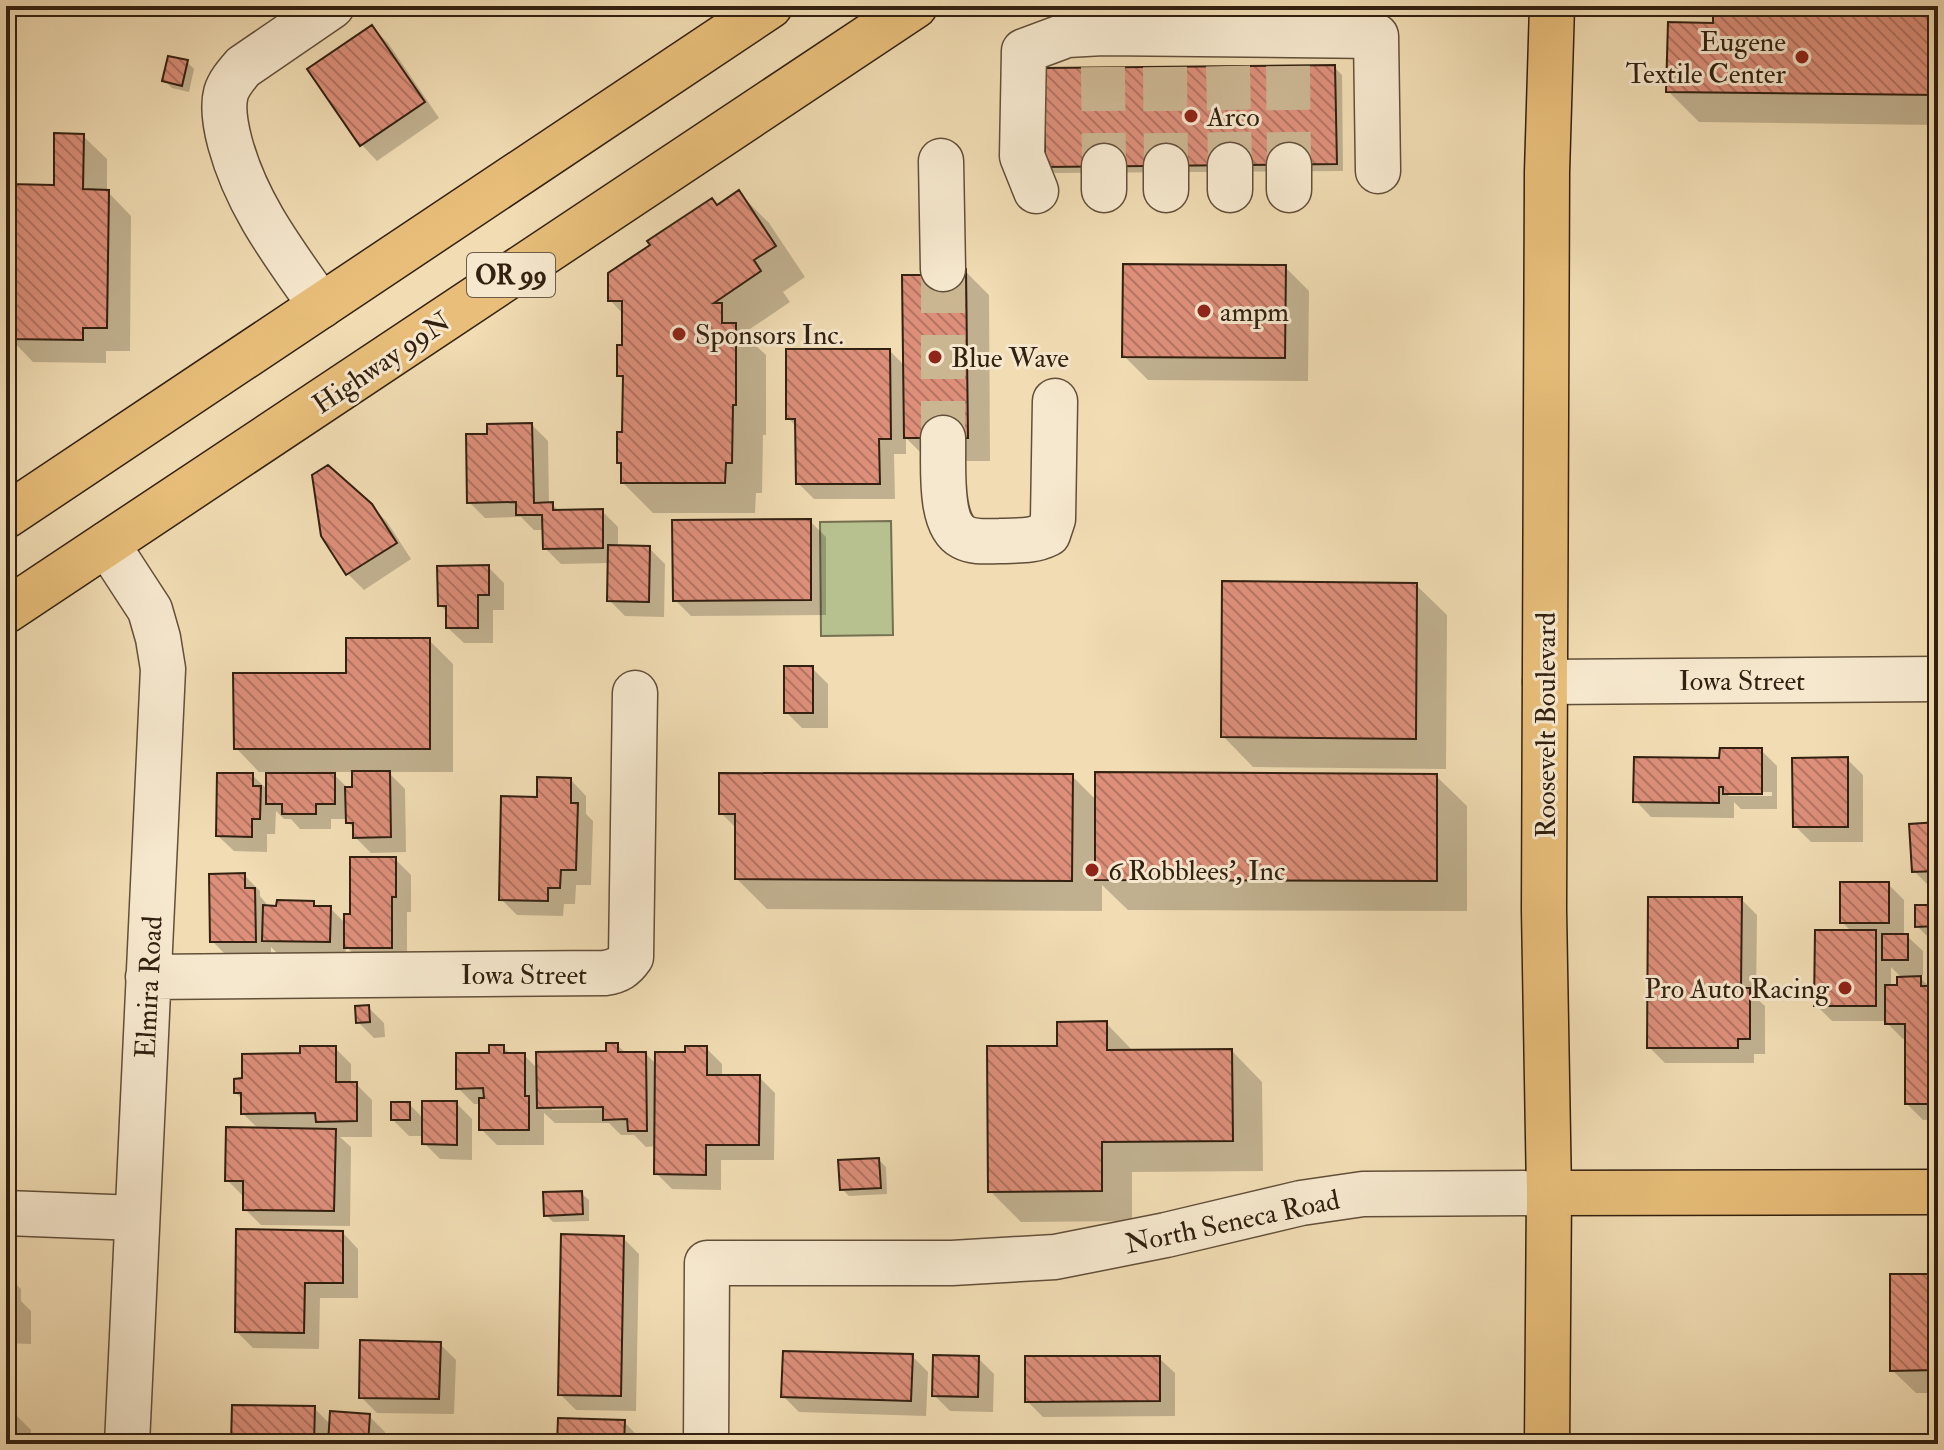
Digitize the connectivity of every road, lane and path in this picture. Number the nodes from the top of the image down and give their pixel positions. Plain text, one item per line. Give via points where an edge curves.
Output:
1 (332, 6) edge
2 (770, 6) edge
3 (915, 6) edge
4 (1552, 6) edge
5 (941, 161) dead end
6 (1378, 171) dead end
7 (1036, 191) dead end
8 (943, 269) tunnel mouth
9 (321, 306) junction
10 (1055, 401) dead end
11 (943, 438) tunnel mouth
12 (6, 516) edge
13 (107, 544) junction
14 (6, 611) edge
15 (1938, 679) edge
16 (1545, 682) junction
17 (635, 693) dead end
18 (148, 977) junction
19 (1938, 1192) edge
20 (1549, 1193) junction
21 (6, 1213) edge
22 (137, 1218) junction
23 (127, 1444) edge
24 (706, 1444) edge
25 (1547, 1444) edge

1 - 9 street via 243,67 226,93 225,108 236,165 248,193
2 - 9 main road, OR 99
3 - 13 main road, Highway 99N / OR 99
4 - 16 main road, Roosevelt Boulevard
5 - 8 street
6 - 7 street via 1376,36 1288,50 1103,50 1067,35 1024,51 1022,156
9 - 12 main road, OR 99
10 - 11 street via 1053,519 1048,534 1036,540 974,541 960,536 949,520 944,495
13 - 14 main road, Highway 99N / OR 99
13 - 18 street, Elmira Road via 150,610 163,669
15 - 16 street, Iowa Street
16 - 20 main road, Roosevelt Boulevard
17 - 18 street, Iowa Street via 631,957 617,971
18 - 22 street, Elmira Road
19 - 20 main road, North Seneca Road
20 - 24 street, North Seneca Road via 1363,1194 1055,1257 952,1263 707,1263
20 - 25 main road, Roosevelt Boulevard
21 - 22 street
22 - 23 street, Elmira Road

